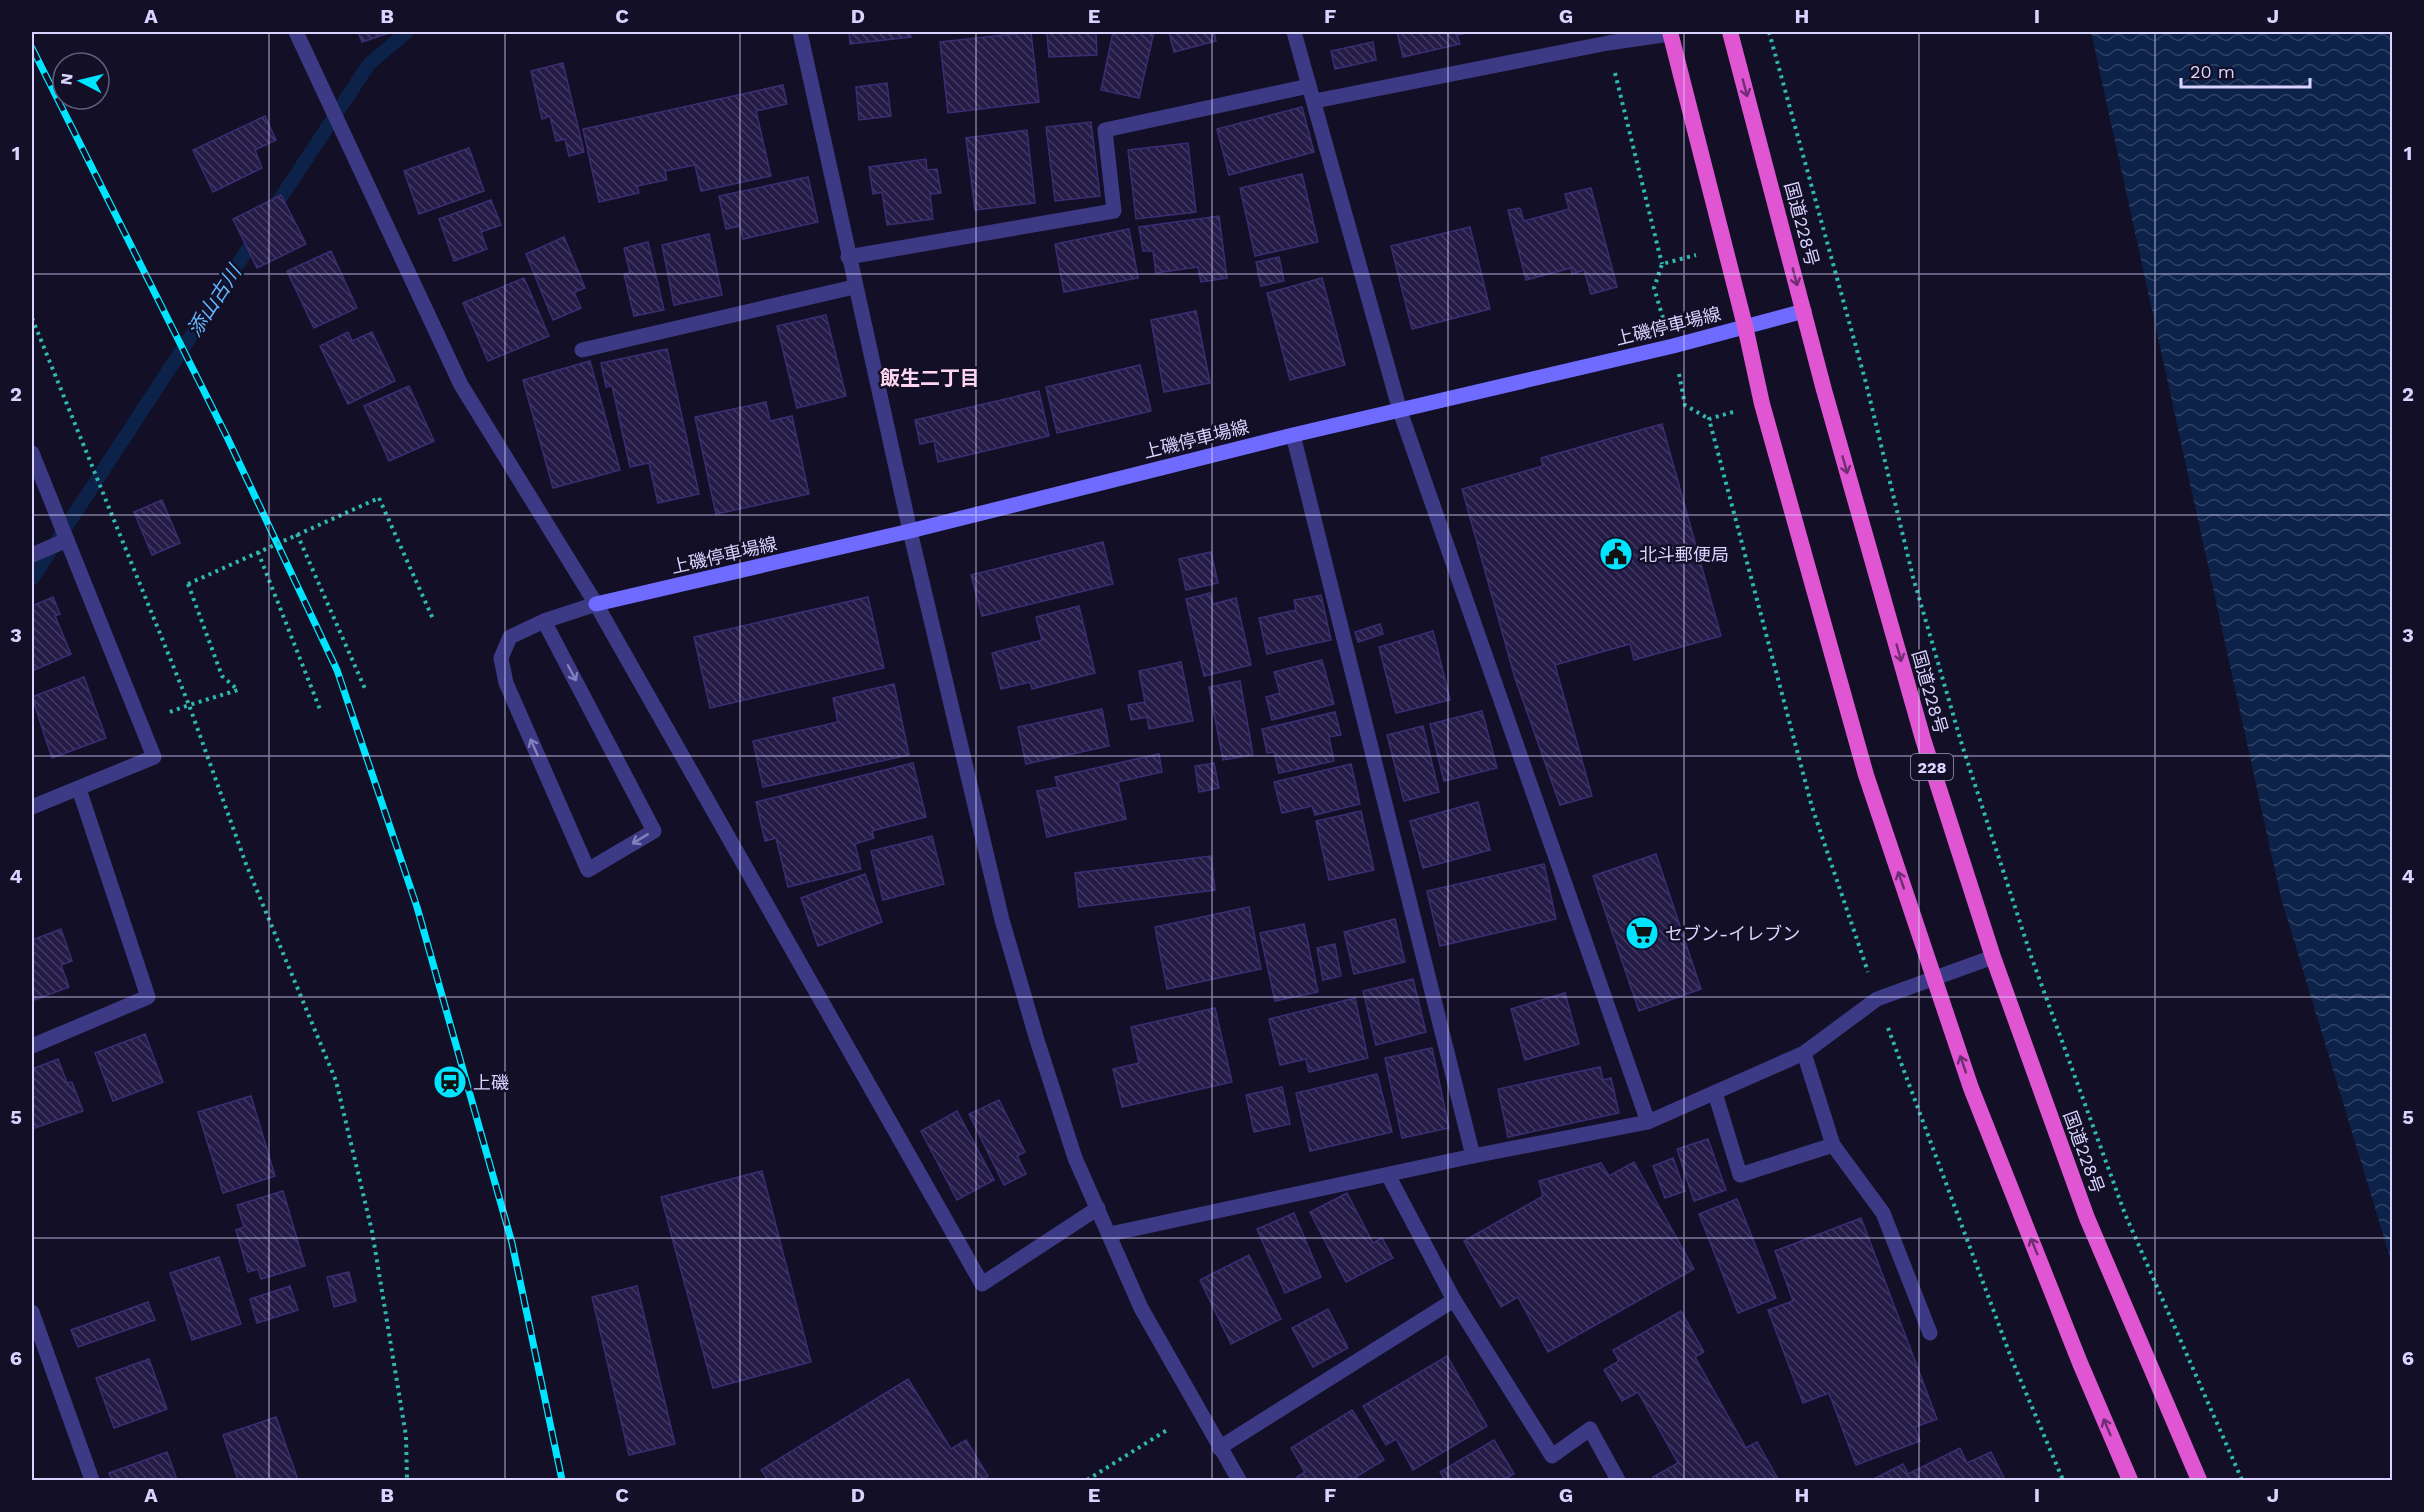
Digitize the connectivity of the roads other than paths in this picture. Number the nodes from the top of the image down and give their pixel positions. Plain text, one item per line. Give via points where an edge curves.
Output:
1 (296, 32) edge
2 (800, 32) edge
3 (1294, 32) edge
4 (1730, 32) edge
5 (1670, 33) edge
6 (1309, 86) junction
7 (1315, 101) junction
8 (848, 257) junction
9 (854, 287) junction
10 (1804, 311) junction
11 (1745, 326) junction
12 (582, 350) dead end
13 (1400, 411) junction
14 (1293, 435) junction
15 (32, 453) edge
16 (909, 531) junction
17 (67, 540) junction
18 (32, 555) edge
19 (596, 604) junction
20 (544, 621) junction
21 (79, 789) junction
22 (32, 807) edge
23 (1993, 957) junction
24 (1934, 978) junction
25 (32, 1046) edge
26 (1804, 1053) junction
27 (1714, 1093) junction
28 (1648, 1122) junction
29 (1833, 1145) junction
30 (1473, 1156) junction
31 (1389, 1175) junction
32 (1098, 1208) junction
33 (1110, 1234) junction
34 (1454, 1300) junction
35 (32, 1312) edge
36 (1930, 1334) dead end
37 (1219, 1448) junction
38 (92, 1480) edge
39 (1239, 1480) edge
40 (1618, 1480) edge
41 (2130, 1480) edge
42 (2199, 1480) edge

1 - 19 street via 461,385
2 - 8 street
3 - 6 street
4 -> 10 highway, 国道228号 / 228
5 - 7 street
5 - 11 highway
6 - 7 street
6 - 8 street via 1105,130 1114,211
7 - 13 street
8 - 9 street
9 - 12 street
9 - 16 street
10 - 11 main road, 上磯停車場線
10 -> 23 highway, 国道228号 / 228 via 1923,740
11 - 13 main road, 上磯停車場線
24 -> 11 highway via 1866,775 1762,404
13 - 14 main road, 上磯停車場線
13 - 28 street
14 - 16 main road, 上磯停車場線
14 - 30 street
15 - 17 street
16 - 19 main road, 上磯停車場線
16 - 32 street via 1002,920 1072,1147
17 - 18 street
17 - 21 street via 154,756
19 - 20 street
19 - 32 street via 982,1284
20 -> 20 street via 654,831 588,870 506,683 501,658 510,637
21 - 22 street
21 - 25 street via 148,998
23 - 24 street
23 - 42 highway, 国道228号 / 228 via 2087,1218
24 - 26 street via 1877,999
41 -> 24 highway via 1971,1088
26 - 27 street
26 - 29 street
27 - 28 street
27 - 29 street via 1740,1175
28 - 30 street
29 - 36 street via 1883,1213
30 - 31 street
31 - 33 street
31 - 34 street
32 - 33 street
33 - 37 street via 1141,1308
34 - 37 street
34 - 40 street via 1552,1456 1590,1429
35 - 38 street
37 - 39 street

